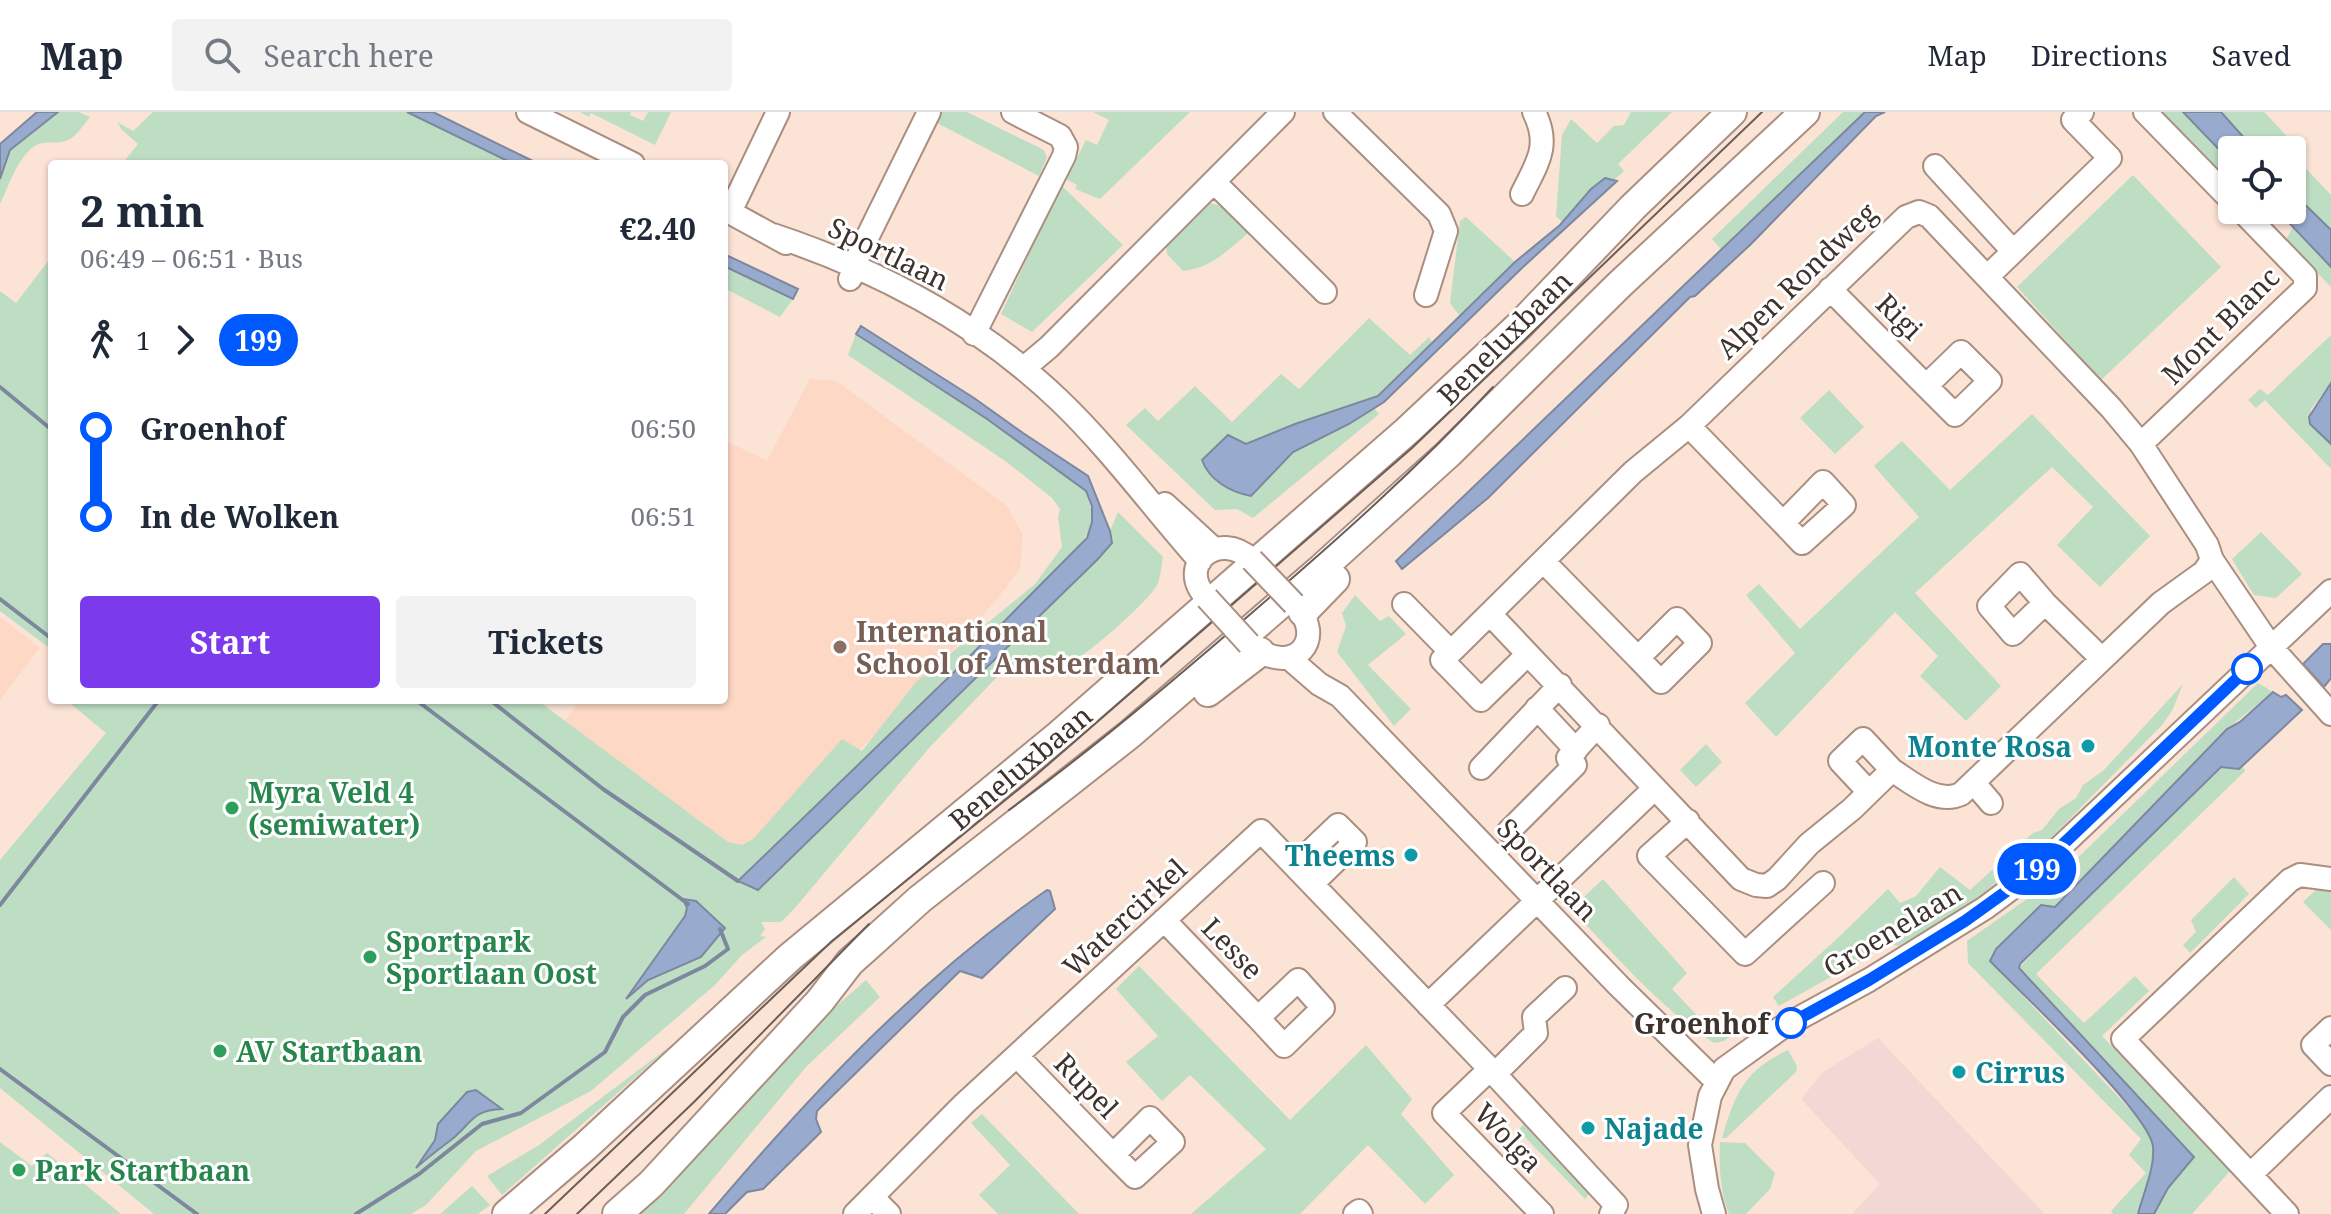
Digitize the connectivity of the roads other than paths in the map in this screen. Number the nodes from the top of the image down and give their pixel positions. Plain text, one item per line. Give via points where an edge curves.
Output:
1 (528, 112) edge
2 (778, 112) edge
3 (929, 112) edge
4 (1013, 112) edge
5 (1283, 112) edge
6 (1335, 112) edge
7 (1534, 112) edge
8 (1732, 112) edge
9 (1805, 112) edge
10 (2082, 112) edge
11 (2145, 112) edge
12 (625, 160) edge
13 (1935, 166) dead end
14 (1214, 182) junction
15 (2218, 187) edge
16 (1522, 194) dead end
17 (1633, 207) junction
18 (728, 209) edge
19 (728, 212) edge
20 (2255, 224) edge
21 (1665, 242) junction
22 (2013, 251) junction
23 (853, 274) junction
24 (1987, 277) junction
25 (1830, 289) junction
26 (1325, 292) dead end
27 (1426, 295) dead end
28 (974, 334) junction
29 (1024, 368) junction
30 (1926, 386) dead end
31 (1689, 426) junction
32 (2141, 444) junction
33 (1783, 523) dead end
34 (1207, 555) junction
35 (1248, 556) junction
36 (2212, 560) junction
37 (1544, 562) junction
38 (2331, 591) edge
39 (1203, 594) junction
40 (2045, 603) dead end
41 (1404, 604) dead end
42 (1298, 608) junction
43 (1490, 614) junction
44 (2271, 647) junction
45 (1254, 648) junction
46 (1297, 652) junction
47 (1451, 652) junction
48 (1527, 655) junction
49 (1638, 658) dead end
50 (2102, 659) junction
51 (1560, 685) junction
52 (1537, 708) junction
53 (2331, 714) edge
54 (1598, 725) junction
55 (1576, 750) junction
56 (1481, 768) dead end
57 (1892, 770) junction
58 (1974, 783) junction
59 (1655, 788) junction
60 (1869, 792) junction
61 (1991, 803) dead end
62 (1688, 821) junction
63 (1509, 831) dead end
64 (1295, 866) junction
65 (2331, 879) edge
66 (1823, 883) dead end
67 (1312, 884) junction
68 (1537, 901) junction
69 (1164, 920) junction
70 (790, 957) junction
71 (1565, 988) dead end
72 (820, 1001) junction
73 (1428, 1005) junction
74 (1258, 1018) dead end
75 (2331, 1028) edge
76 (1018, 1057) junction
77 (2331, 1064) edge
78 (1492, 1071) junction
79 (1716, 1081) junction
80 (2331, 1097) edge
81 (1113, 1155) dead end
82 (2251, 1174) junction
83 (872, 1197) junction
84 (507, 1214) edge
85 (617, 1214) edge
86 (855, 1214) edge
87 (889, 1214) edge
88 (1542, 1214) edge
89 (1611, 1214) edge
90 (1714, 1214) edge
91 (2287, 1214) edge

1 - 12 street
2 - 18 street
3 - 23 street
4 - 28 street via 1060,136 1066,147
5 - 14 street
6 - 27 street via 1439,214 1446,231
7 - 16 street via 1543,152
8 - 17 main road, Beneluxbaan
9 - 21 main road, Beneluxbaan
10 - 22 street via 2073,120 2110,158
11 - 15 street
13 - 22 street
14 - 26 street
14 - 29 street
17 - 35 main road via 1582,241 1467,356
17 - 70 main road, Beneluxbaan via 1521,324 1325,504 1059,735
19 - 23 street, Sportlaan via 817,263
20 - 32 street, Mont Blanc via 2305,276 2305,288
21 - 42 main road via 1629,294 1437,491
21 - 72 main road, Beneluxbaan via 1380,517 1130,734 920,899 850,962
22 - 24 street
23 - 28 street, Sportlaan via 912,310
24 - 25 street, Alpen Rondweg via 1929,216 1919,212 1906,217
24 - 32 street, Alpen Rondweg
25 - 30 street, Rigi
25 - 31 street, Alpen Rondweg
28 - 29 street, Sportlaan
29 - 34 street, Sportlaan
31 - 33 street
31 - 37 street, Alpen Rondweg via 1633,472
32 - 36 street, Alpen Rondweg
34 - 35 street via 1228,547
34 - 39 street via 1195,575
35 - 42 street, bridge
36 - 44 street, Alpen Rondweg
36 - 50 street
37 - 43 street, Alpen Rondweg
37 - 49 street
38 - 44 street, Groenelaan
39 - 45 street, bridge
39 - 70 main road via 820,909
40 - 50 street
41 - 47 street
42 - 46 street via 1308,632
43 - 47 street, Alpen Rondweg
43 - 48 street
44 - 53 street, Alpen Rondweg
44 - 79 street, Groenelaan via 2036,870 1937,938 1781,1028 1724,1069
45 - 46 street via 1278,659
45 - 72 main road via 1134,755
46 - 68 street, Sportlaan via 1330,675 1340,696
47 - 48 street via 1442,660 1481,700
48 - 51 street
50 - 58 street
51 - 52 street
51 - 54 street
52 - 55 street
52 - 56 street
54 - 55 street
54 - 59 street
55 - 63 street via 1568,758 1575,765
57 - 58 street via 1943,798 1961,794
57 - 60 street
57 - 60 street via 1863,739 1840,761
58 - 61 street
59 - 62 street
59 - 68 street
60 - 62 street via 1767,886 1741,879
62 - 66 street via 1649,856 1745,954
64 - 67 street, Watercirkel
64 - 67 street via 1338,825 1355,842
64 - 69 street, Watercirkel via 1261,831
65 - 82 street via 2300,875 2290,880 2123,1039
67 - 73 street, Watercirkel
68 - 73 street
68 - 79 street, Sportlaan
69 - 74 street, Lesse
69 - 76 street, Watercirkel
70 - 84 main road, Beneluxbaan
71 - 78 street via 1534,1017 1536,1033
72 - 85 main road, Beneluxbaan
73 - 78 street, Watercirkel
75 - 77 street via 2313,1045
76 - 81 street, Rupel
76 - 83 street, Watercirkel
78 - 88 street, Wolga via 1444,1113
78 - 89 street, Watercirkel via 1616,1205
79 - 90 street via 1700,1152
80 - 82 street
82 - 91 street
83 - 86 street, Watercirkel
83 - 87 street

